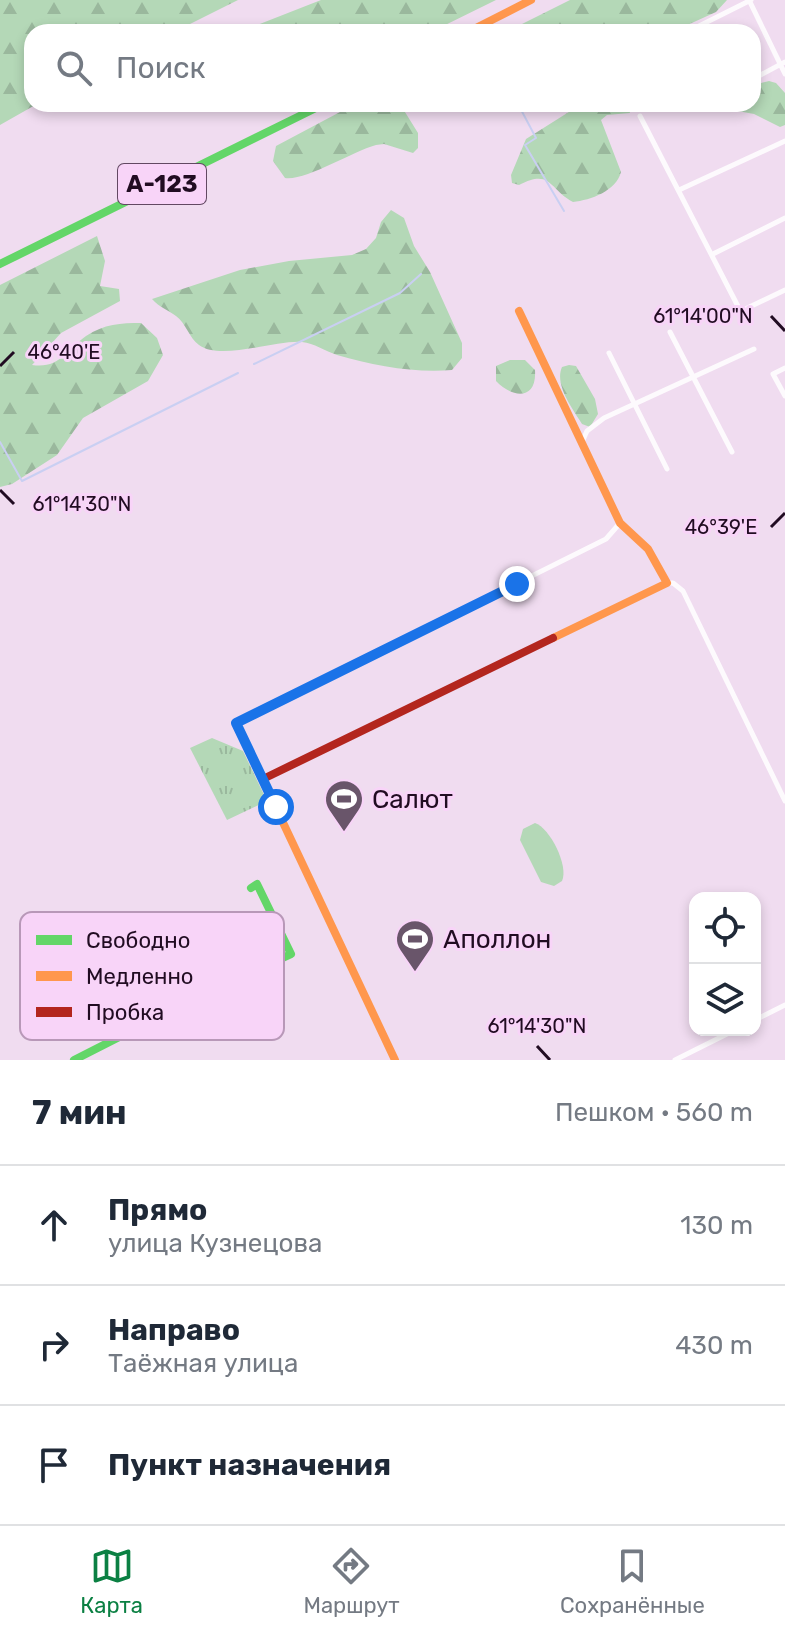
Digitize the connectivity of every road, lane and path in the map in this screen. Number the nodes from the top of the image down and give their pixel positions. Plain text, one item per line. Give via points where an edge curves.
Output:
1 (531, 0) edge
2 (750, 0) edge
3 (484, 24) edge
4 (703, 24) edge
5 (782, 63) edge
6 (785, 74) edge
7 (761, 75) edge
8 (308, 112) edge
9 (640, 116) dead end
10 (785, 141) edge
11 (679, 190) junction
12 (785, 218) edge
13 (713, 254) junction
14 (0, 264) edge
15 (785, 290) edge
16 (519, 311) dead end
17 (741, 311) junction
18 (744, 318) dead end
19 (670, 332) dead end
20 (754, 349) dead end
21 (609, 353) dead end
22 (785, 368) edge
23 (692, 379) junction
24 (785, 396) edge
25 (634, 405) junction
26 (582, 442) junction
27 (732, 452) dead end
28 (667, 469) dead end
29 (620, 523) junction
30 (667, 583) junction
31 (236, 723) joint
32 (263, 779) junction
33 (785, 801) edge
34 (251, 888) dead end
35 (271, 912) edge
36 (284, 940) edge
37 (284, 957) edge
38 (785, 1005) edge
39 (761, 1017) edge
40 (723, 1036) edge
41 (113, 1040) edge
42 (74, 1060) edge
43 (395, 1060) edge
44 (675, 1060) edge

1 - 3 street
2 - 4 street
2 - 5 street
5 - 6 street
5 - 7 street
8 - 14 street, А-123
9 - 11 street
10 - 11 street
11 - 13 street
12 - 13 street
13 - 17 street
15 - 17 street
16 - 26 street
17 - 18 street
19 - 23 street
20 - 23 street
21 - 25 street
22 - 24 street via 773,374
23 - 25 street
23 - 27 street
25 - 26 street via 595,424
25 - 28 street
26 - 29 street
29 - 30 street via 654,557
29 - 31 street via 606,539
30 - 32 street
30 - 33 street via 683,591
31 - 32 street
32 - 43 street
34 - 35 street via 257,884
36 - 37 street via 291,954
38 - 39 street
40 - 44 street
41 - 42 street

